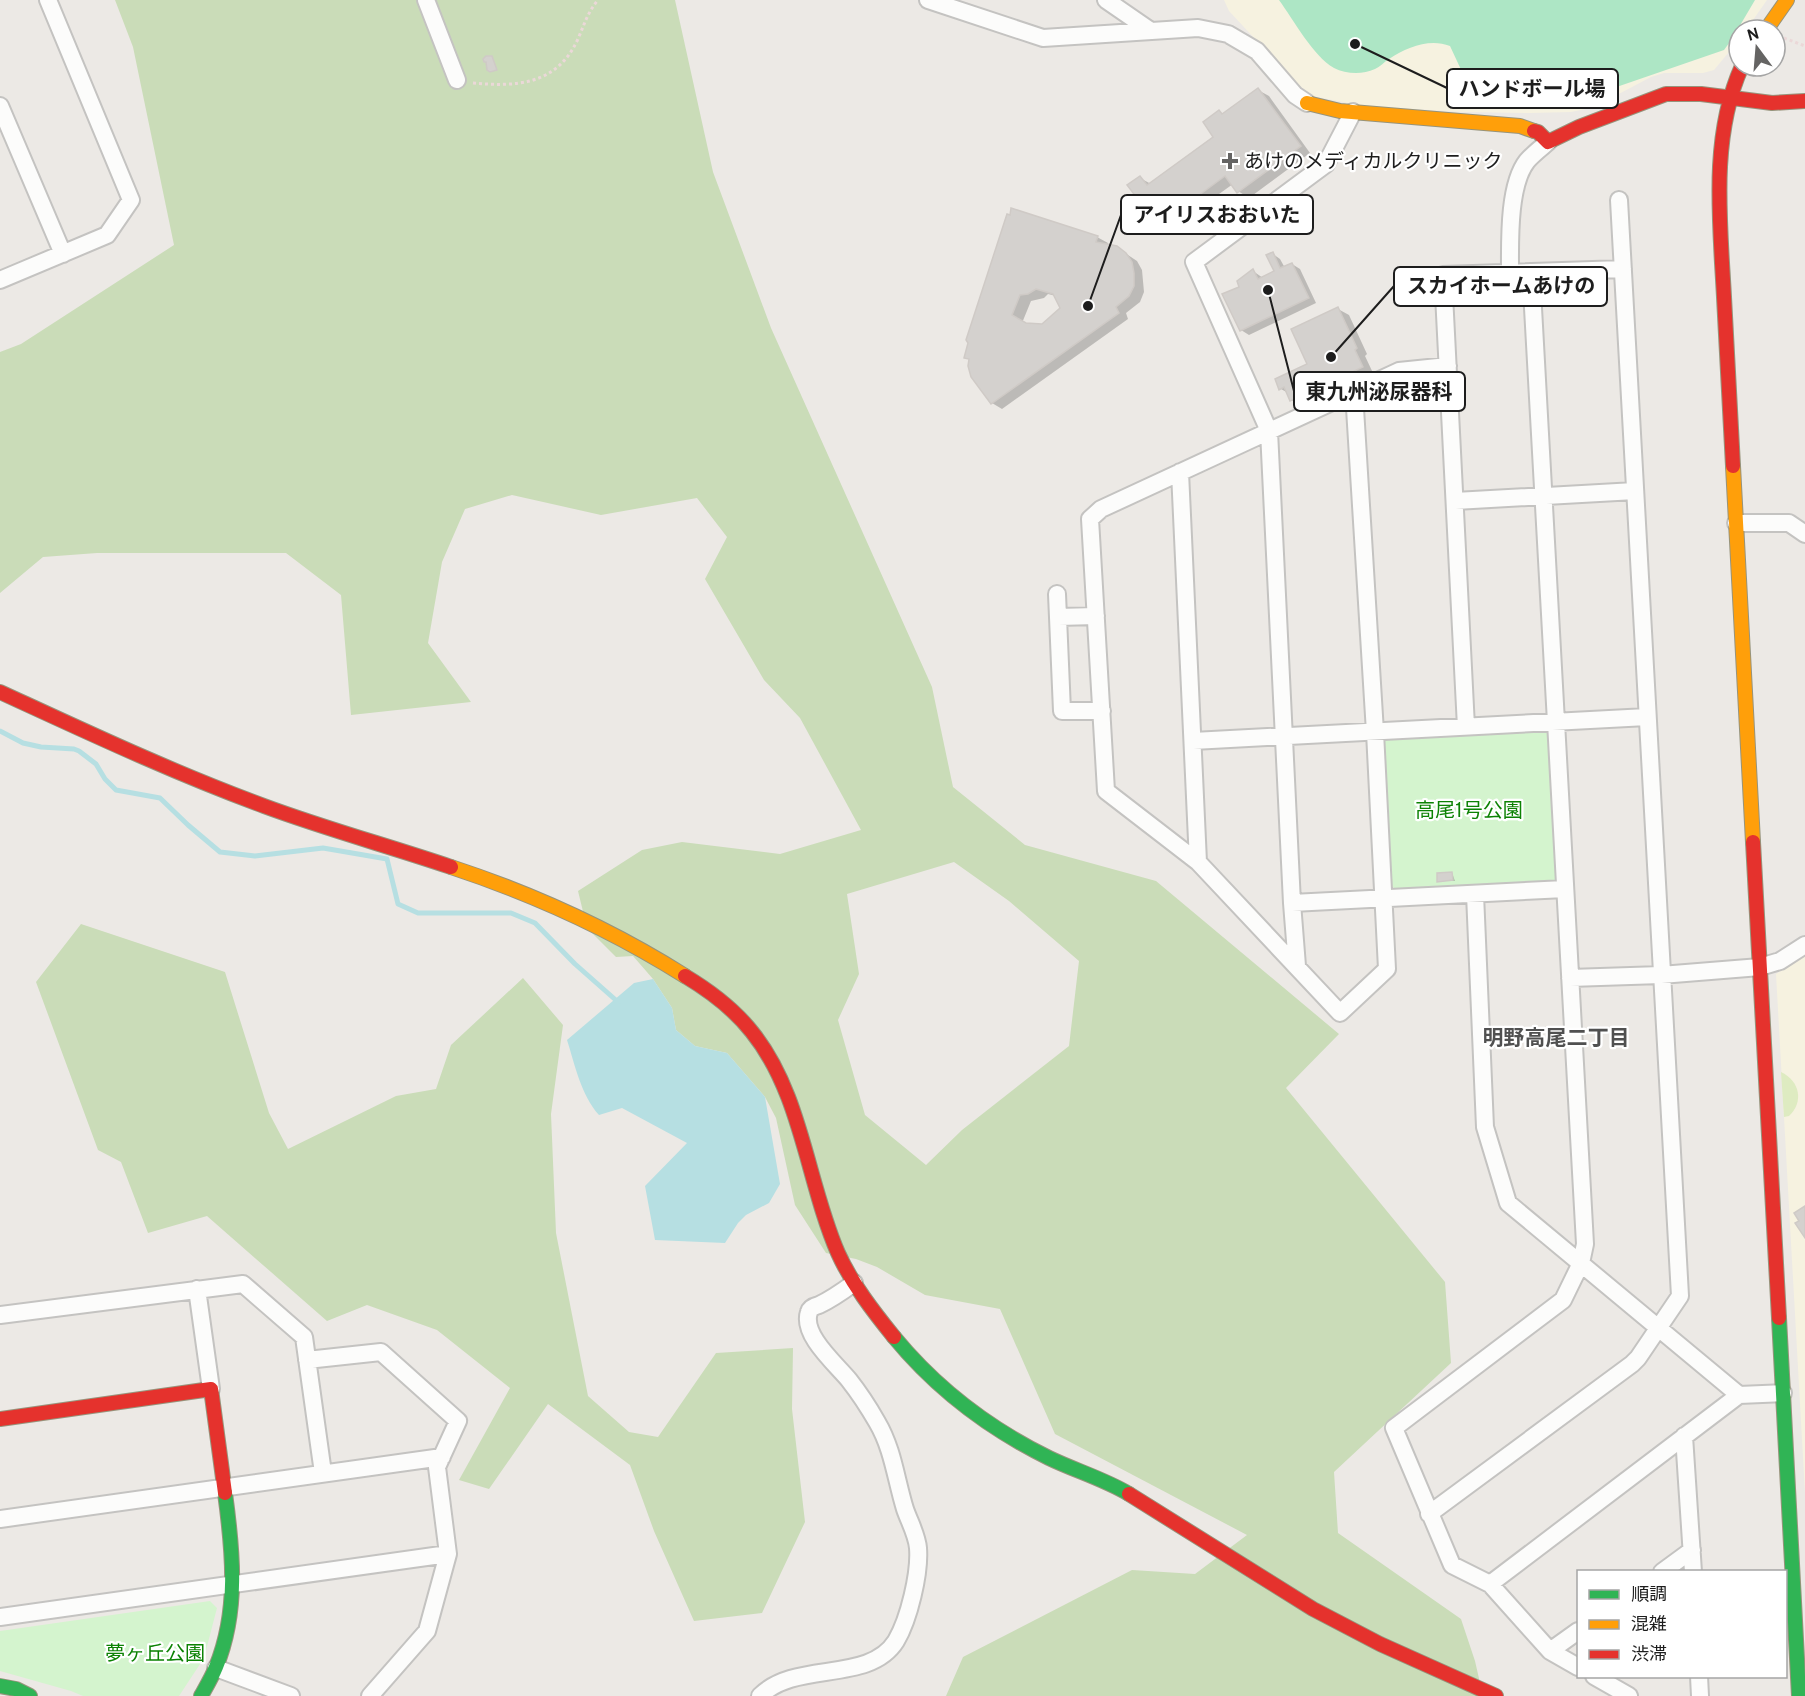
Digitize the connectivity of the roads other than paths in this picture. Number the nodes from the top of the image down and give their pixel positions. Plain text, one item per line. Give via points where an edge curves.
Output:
1 (48, 0) edge
2 (426, 0) edge
3 (1106, 0) edge
4 (1787, 0) edge
5 (938, 1) edge
6 (1774, 18) edge
7 (1151, 31) junction
8 (1737, 78) edge
9 (457, 80) road end
10 (1729, 97) junction
11 (1805, 101) edge
12 (1307, 103) joint
13 (0, 106) edge
14 (1353, 112) junction
15 (1548, 142) junction
16 (1619, 200) dead end
17 (63, 254) junction
18 (1623, 269) junction
19 (1510, 272) junction
20 (1531, 272) junction
21 (0, 280) edge
22 (1448, 366) junction
23 (1354, 392) junction
24 (1269, 431) junction
25 (1180, 472) junction
26 (1635, 491) junction
27 (1543, 496) junction
28 (1455, 501) junction
29 (1736, 523) junction
30 (1805, 534) edge
31 (1057, 594) dead end
32 (1096, 616) junction
33 (1058, 617) junction
34 (0, 692) edge
35 (1102, 711) junction
36 (1647, 717) junction
37 (1556, 722) junction
38 (1467, 727) junction
39 (1375, 732) junction
40 (1284, 736) junction
41 (1193, 741) junction
42 (1198, 862) junction
43 (1565, 889) junction
44 (1475, 894) junction
45 (1384, 898) junction
46 (1292, 903) junction
47 (1805, 945) edge
48 (1297, 966) junction
49 (1760, 967) junction
50 (1661, 975) junction
51 (1570, 978) junction
52 (1581, 1263) junction
53 (854, 1283) junction
54 (197, 1289) junction
55 (0, 1315) edge
56 (1658, 1328) junction
57 (307, 1360) junction
58 (211, 1389) junction
59 (1783, 1393) junction
60 (1739, 1395) junction
61 (0, 1419) edge
62 (1684, 1436) junction
63 (442, 1456) junction
64 (323, 1473) junction
65 (225, 1487) junction
66 (1429, 1514) junction
67 (0, 1519) edge
68 (1797, 1525) edge
69 (1692, 1550) junction
70 (448, 1554) junction
71 (1665, 1570) edge
72 (1693, 1570) edge
73 (1490, 1584) junction
74 (233, 1585) junction
75 (0, 1617) edge
76 (1800, 1619) edge
77 (1577, 1632) edge
78 (1550, 1651) junction
79 (1577, 1666) edge
80 (216, 1668) junction
81 (1596, 1678) edge
82 (1699, 1678) edge
83 (0, 1686) edge
84 (30, 1696) edge
85 (201, 1696) edge
86 (291, 1696) edge
87 (370, 1696) edge
88 (760, 1696) edge
89 (1496, 1696) edge
90 (1629, 1696) edge
91 (1700, 1696) edge
92 (1799, 1696) edge

1 - 17 street via 131,200 107,235
2 - 9 street
3 - 7 street
4 - 6 street
5 - 7 street via 1043,38
7 - 12 street via 1198,28 1228,34 1257,51 1295,95
8 - 10 street
10 - 11 street via 1780,104
10 - 15 street via 1692,92 1666,94
10 - 29 street via 1721,163 1721,246
12 - 14 street
13 - 17 street
14 - 15 street via 1520,126 1538,132
14 - 24 street via 1326,164 1194,262
15 - 19 street via 1521,172 1513,204
16 - 18 street
17 - 21 street
18 - 20 street
18 - 26 street
19 - 20 street
19 - 22 street via 1443,275
20 - 27 street
22 - 23 street via 1399,371
22 - 28 street
23 - 24 street
23 - 39 street
24 - 25 street
24 - 40 street
25 - 32 street via 1101,509 1090,519
25 - 41 street
26 - 27 street
26 - 36 street
27 - 28 street
27 - 37 street
28 - 38 street
29 - 30 street via 1790,523
29 - 49 street
31 - 33 street
32 - 33 street
32 - 35 street
33 - 35 street via 1062,711
34 - 53 street via 225,791 537,899 616,935 686,976 744,1021 775,1065 825,1221
35 - 42 street via 1106,791
36 - 37 street
36 - 50 street
37 - 38 street
37 - 43 street
38 - 39 street
39 - 40 street
39 - 45 street
40 - 41 street
40 - 46 street
41 - 42 street
42 - 48 street
43 - 44 street
43 - 51 street
44 - 45 street
44 - 52 street via 1485,1127 1508,1203
45 - 46 street
45 - 48 street via 1387,969 1340,1013
46 - 48 street
47 - 49 street via 1780,961
49 - 50 street
49 - 59 street
50 - 51 street
50 - 56 street via 1680,1296
51 - 52 street via 1584,1244
52 - 56 street
52 - 66 street via 1563,1300 1394,1428
53 - 88 street via 811,1308 809,1323 813,1338 859,1394 886,1440 918,1545 914,1587 896,1640 878,1658 773,1684
53 - 89 street via 921,1369 956,1400 1006,1435 1111,1484 1344,1627
54 - 55 street
54 - 57 street via 243,1284 304,1336
54 - 58 street
56 - 60 street
56 - 66 street via 1632,1364
57 - 63 street via 381,1352 458,1421
57 - 64 street
58 - 61 street
58 - 65 street
59 - 60 street
59 - 68 street
60 - 62 street
62 - 69 street
62 - 73 street
63 - 64 street
63 - 70 street via 437,1467
64 - 65 street
65 - 67 street
65 - 74 street
66 - 73 street via 1452,1565
68 - 76 street
69 - 71 street
69 - 72 street
70 - 74 street
70 - 87 street via 427,1631
73 - 78 street
74 - 75 street
74 - 80 street via 228,1631
76 - 92 street
77 - 78 street
78 - 79 street
80 - 85 street
80 - 86 street
81 - 90 street
82 - 91 street
83 - 84 street

